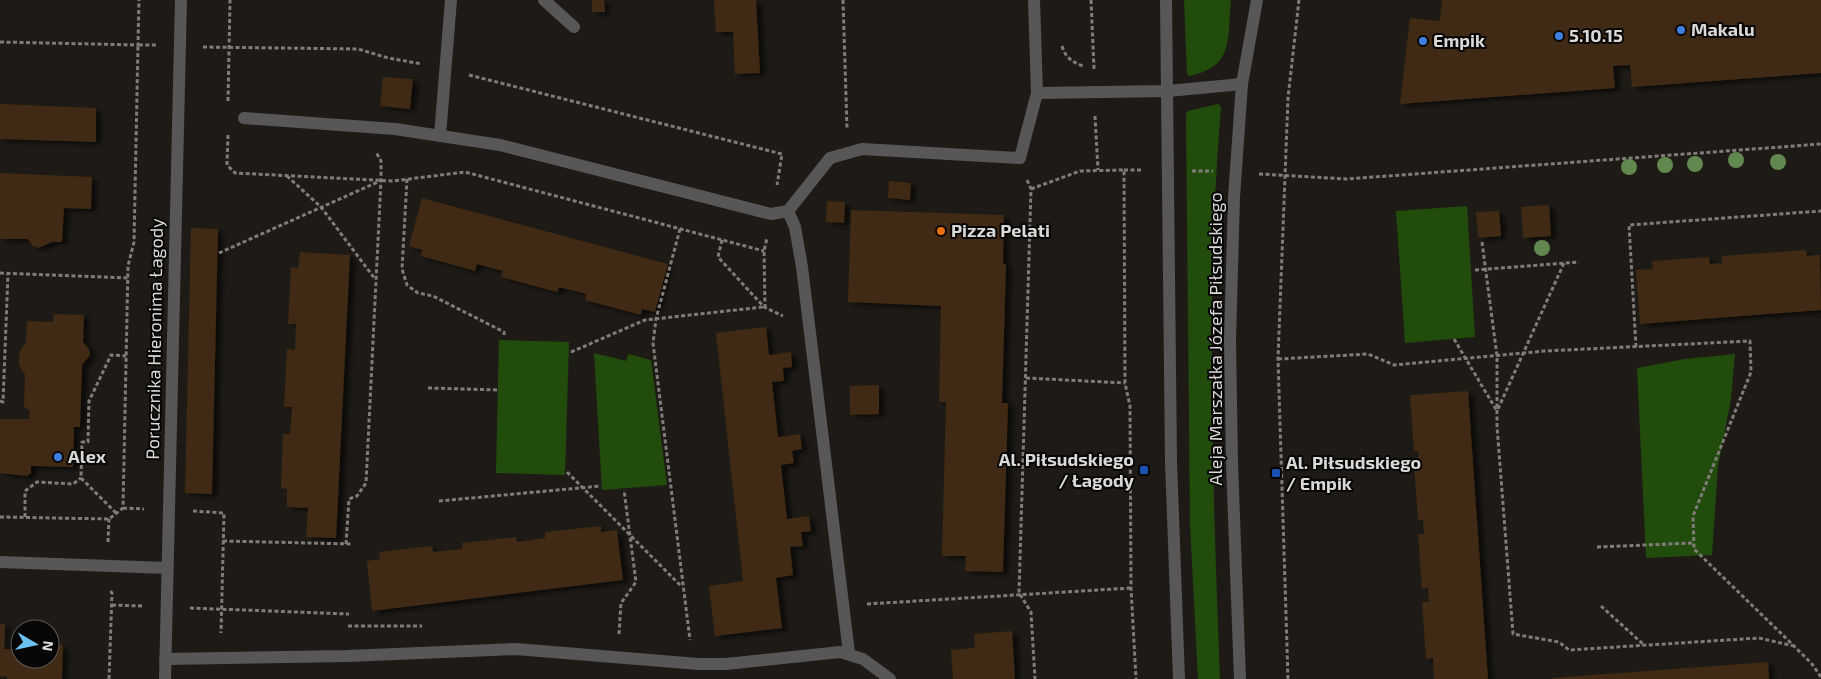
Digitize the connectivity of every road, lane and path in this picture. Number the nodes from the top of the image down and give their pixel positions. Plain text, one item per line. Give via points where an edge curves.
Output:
1 (139, 0) edge
2 (181, 0) edge
3 (230, 0) edge
4 (451, 0) edge
5 (544, 0) edge
6 (843, 0) edge
7 (1034, 0) edge
8 (1166, 0) edge
9 (1257, 0) edge
10 (1299, 0) edge
11 (574, 27) dead end
12 (1061, 38) dead end
13 (0, 42) edge
14 (138, 45) junction
15 (229, 48) junction
16 (1094, 68) dead end
17 (446, 69) junction
18 (1242, 84) junction
19 (1168, 92) junction
20 (1037, 93) junction
21 (228, 106) dead end
22 (244, 118) dead end
23 (228, 126) dead end
24 (440, 136) junction
25 (1821, 144) edge
26 (373, 147) dead end
27 (848, 152) junction
28 (1020, 158) junction
29 (1124, 170) junction
30 (1169, 171) junction
31 (1235, 172) junction
32 (286, 175) junction
33 (1284, 176) junction
34 (407, 179) junction
35 (381, 180) junction
36 (1031, 189) junction
37 (321, 207) junction
38 (788, 211) junction
39 (1821, 211) edge
40 (772, 214) junction
41 (680, 229) junction
42 (722, 240) junction
43 (1482, 242) dead end
44 (764, 251) junction
45 (219, 253) dead end
46 (1579, 262) dead end
47 (1564, 263) junction
48 (1475, 270) dead end
49 (1486, 270) junction
50 (0, 273) edge
51 (8, 273) junction
52 (128, 278) junction
53 (376, 280) junction
54 (764, 308) junction
55 (788, 318) dead end
56 (656, 319) junction
57 (504, 337) dead end
58 (1454, 339) dead end
59 (1636, 347) junction
60 (572, 352) dead end
61 (1524, 354) junction
62 (126, 356) junction
63 (1497, 356) junction
64 (1278, 359) junction
65 (1465, 359) junction
66 (1026, 378) junction
67 (1125, 383) junction
68 (428, 388) dead end
69 (498, 390) dead end
70 (0, 401) edge
71 (1497, 412) junction
72 (567, 472) dead end
73 (81, 478) junction
74 (602, 486) dead end
75 (582, 488) junction
76 (624, 490) dead end
77 (439, 501) dead end
78 (123, 508) junction
79 (168, 509) junction
80 (116, 513) junction
81 (0, 517) edge
82 (25, 517) junction
83 (630, 534) junction
84 (223, 541) junction
85 (1694, 543) junction
86 (346, 544) junction
87 (353, 544) dead end
88 (1597, 548) dead end
89 (0, 562) edge
90 (167, 568) junction
91 (682, 587) junction
92 (108, 588) dead end
93 (1131, 588) junction
94 (1019, 594) junction
95 (112, 605) junction
96 (844, 606) junction
97 (1601, 606) dead end
98 (166, 607) junction
99 (221, 609) junction
100 (349, 614) dead end
101 (1645, 645) junction
102 (690, 646) dead end
103 (1794, 646) junction
104 (849, 653) junction
105 (617, 656) junction
106 (165, 659) junction
107 (220, 660) junction
108 (1821, 677) edge
109 (109, 679) edge
110 (165, 679) edge
111 (890, 679) edge
112 (1035, 679) edge
113 (1136, 679) edge
114 (1179, 679) edge
115 (1240, 679) edge
116 (1288, 679) edge

1 - 14 path
2 - 79 street, Porucznika Hieronima Łagody
3 - 15 path
4 - 17 street
5 - 11 street
6 - 27 path
7 - 20 street
8 - 19 street
9 - 18 street, Aleja Marszałka Józefa Piłsudskiego
10 - 33 path via 1288,98
12 - 16 path via 1062,48 1074,63
13 - 14 path
14 - 52 path via 134,242
15 - 17 path via 358,49
15 - 21 path
17 - 24 street
17 - 40 path via 782,154
18 - 19 street
18 - 31 street, Aleja Marszałka Józefa Piłsudskiego
19 - 20 street
19 - 30 street
20 - 28 street
22 - 24 street via 395,128
23 - 32 path via 227,165 235,173
24 - 40 street via 500,146
25 - 33 path via 1347,179
26 - 35 path via 381,160
27 - 28 street via 862,149
27 - 38 street via 830,158
28 - 36 path
29 - 30 path
29 - 36 path via 1080,171
29 - 67 path
30 - 31 path
30 - 114 street via 1171,462
31 - 33 path
31 - 115 street, Aleja Marszałka Józefa Piłsudskiego via 1231,369
32 - 35 path
32 - 37 path
33 - 64 path
34 - 35 path
34 - 41 path via 465,172
34 - 57 path via 402,269 407,285 504,332
35 - 37 path
35 - 53 path
36 - 66 path
37 - 45 path
37 - 53 path
38 - 40 street
38 - 96 street via 795,227 802,267
39 - 59 path via 1629,226
40 - 44 path
41 - 42 path
41 - 56 path
42 - 44 path
42 - 54 path via 718,257
43 - 49 path
44 - 54 path
46 - 47 path
47 - 49 path
47 - 61 path
48 - 49 path
49 - 63 path
50 - 51 path
51 - 52 path
51 - 70 path via 3,402
52 - 62 path
53 - 86 path via 366,483 357,496 349,499
54 - 55 path
54 - 56 path
56 - 60 path via 645,320
56 - 91 path via 653,343
58 - 65 path
59 - 61 path
59 - 85 path via 1750,341 1751,372 1693,516
61 - 63 path
61 - 71 path
62 - 73 path via 111,355 89,401 88,442 82,442
62 - 78 path
63 - 65 path
63 - 71 path
64 - 65 path via 1368,354 1394,365
64 - 116 path
65 - 71 path
66 - 67 path
66 - 94 path
67 - 93 path via 1130,406
68 - 69 path
71 - 101 path via 1513,634 1559,642 1570,650
72 - 75 path
73 - 80 path
73 - 82 path via 73,484 37,482 25,491
74 - 75 path
75 - 77 path
75 - 83 path
76 - 83 path
78 - 79 path
78 - 80 path
79 - 84 path via 224,513
79 - 90 street, Porucznika Hieronima Łagody
80 - 82 path via 108,519
81 - 82 path
83 - 91 path
83 - 105 path via 636,582 621,603
84 - 86 path
84 - 99 path
85 - 88 path
85 - 103 path via 1694,549
86 - 87 path
89 - 90 street
90 - 98 street, Porucznika Hieronima Łagody
91 - 102 path
92 - 95 path via 112,593
93 - 94 path
93 - 113 path
94 - 96 path
94 - 112 path via 1031,612
95 - 98 path
95 - 109 path
96 - 104 street
97 - 101 path
98 - 99 path
98 - 106 street, Porucznika Hieronima Łagody
99 - 100 path
99 - 107 path
101 - 103 path via 1759,638
103 - 108 path
104 - 105 street via 726,664
104 - 111 street
105 - 107 street via 492,649
106 - 107 street
106 - 110 street, Porucznika Hieronima Łagody

